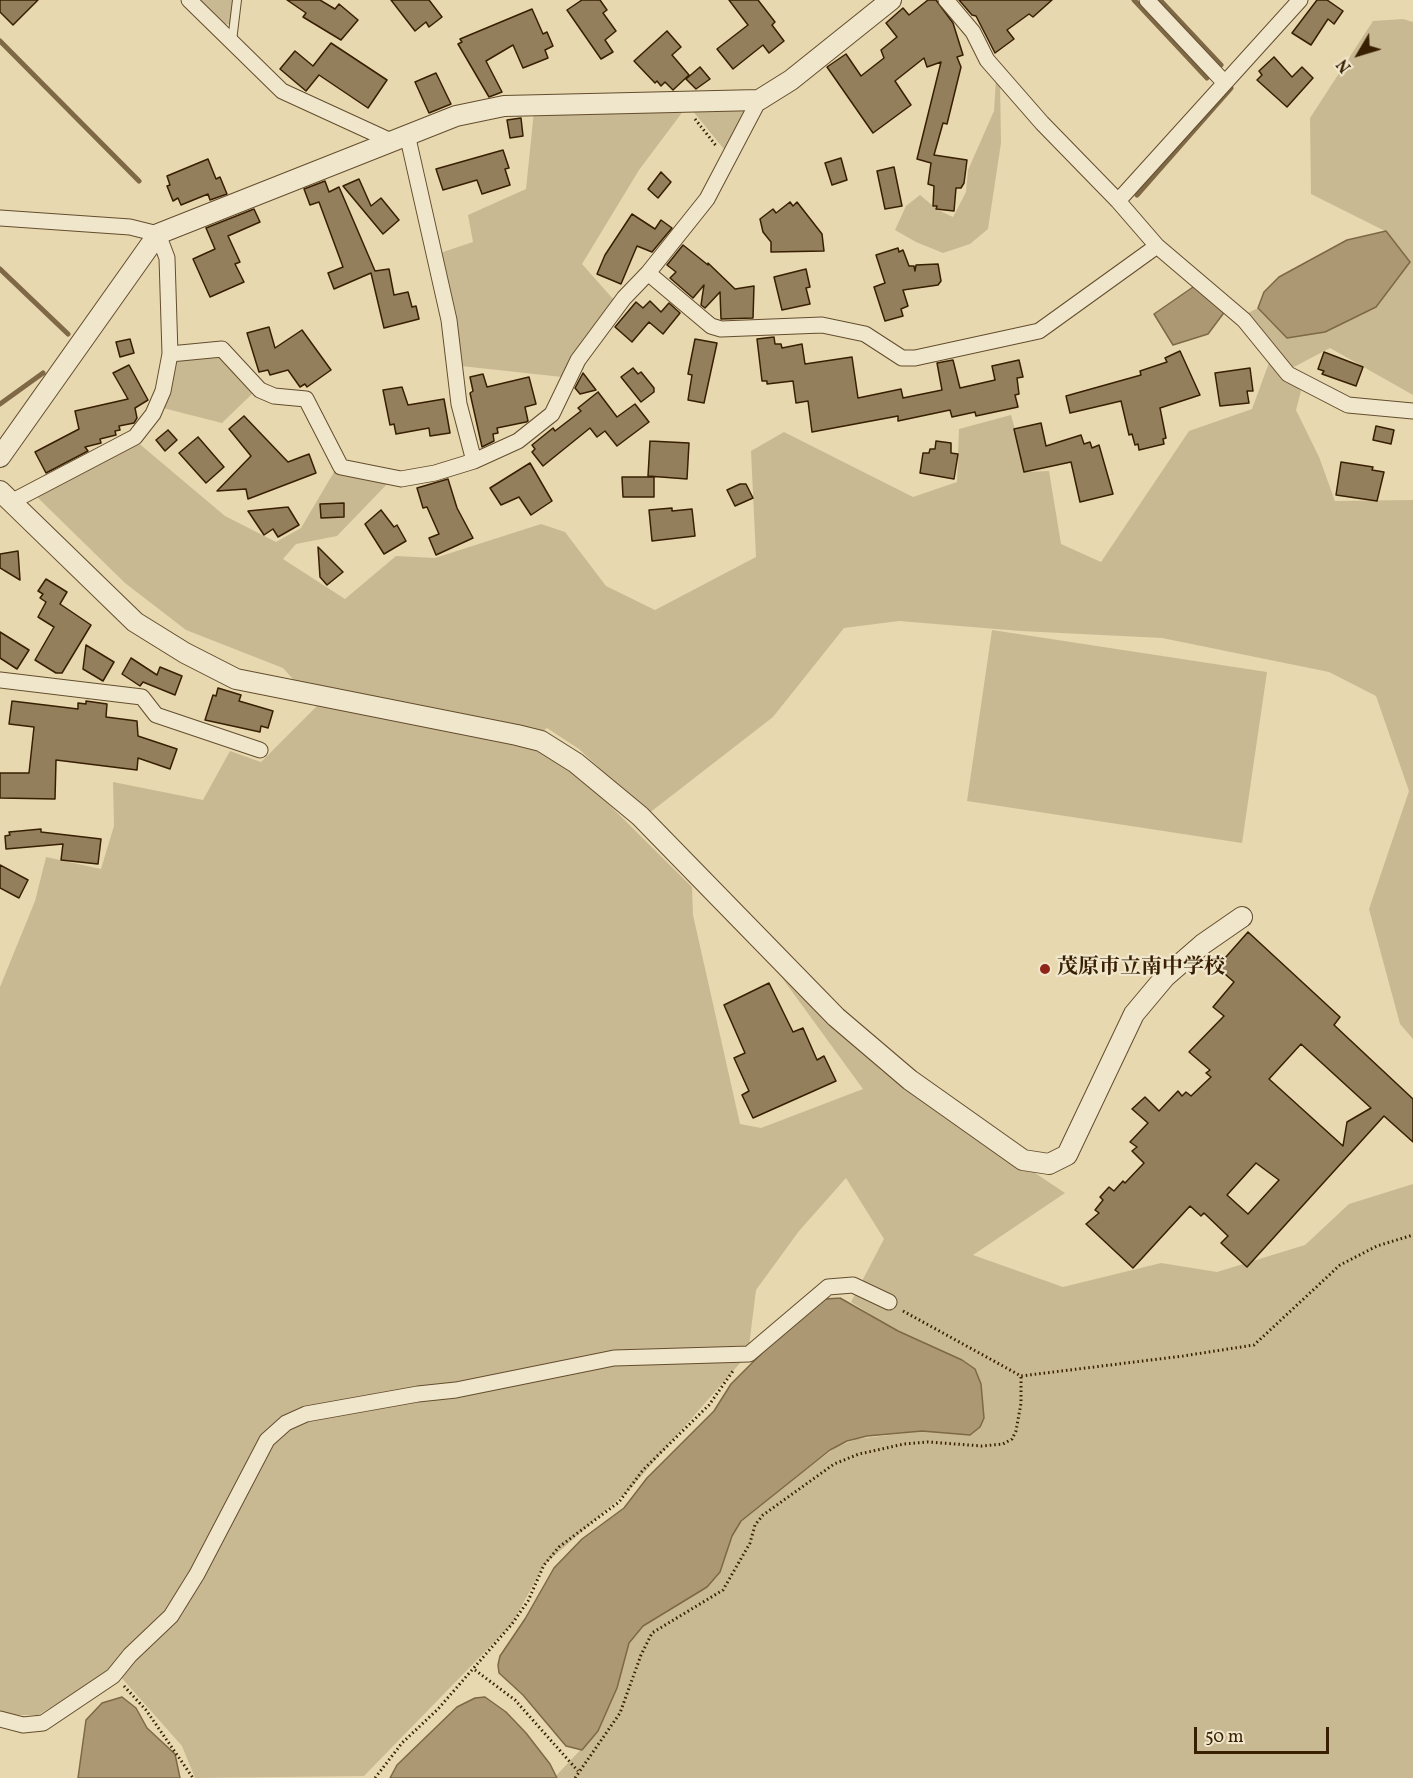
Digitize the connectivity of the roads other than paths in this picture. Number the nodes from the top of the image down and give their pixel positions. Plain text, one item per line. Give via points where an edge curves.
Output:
1 (189, 0) edge
2 (237, 0) edge
3 (891, 0) edge
4 (946, 0) edge
5 (1147, 0) edge
6 (1299, 0) edge
7 (232, 43) junction
8 (1224, 82) junction
9 (759, 100) junction
10 (399, 137) junction
11 (1118, 201) junction
12 (0, 218) edge
13 (158, 234) junction
14 (1157, 246) junction
15 (648, 273) junction
16 (170, 354) junction
17 (1413, 411) edge
18 (0, 457) edge
19 (474, 461) junction
20 (5, 497) edge
21 (0, 680) edge
22 (260, 750) dead end
23 (1242, 917) dead end
24 (889, 1302) road end
25 (0, 1719) edge

1 - 7 street
2 - 7 lane
3 - 9 street via 792,80
4 - 11 street via 973,32 987,60
5 - 8 street
6 - 8 street
7 - 10 street via 282,91
8 - 11 street
9 - 10 street via 504,106 456,116
9 - 15 street via 707,199
10 - 13 street
10 - 19 street via 449,320 459,404
11 - 14 street
12 - 13 street via 130,226
13 - 16 street via 167,258
13 - 18 street
14 - 15 street via 1039,331 915,358 902,358 865,334 822,325 721,329 711,326
14 - 17 street via 1244,320 1288,374 1348,405
15 - 19 street via 624,298 578,360 552,414 518,441
16 - 19 street via 222,349 260,390 274,396 306,399 341,466 401,478
16 - 20 street via 163,391 135,437
20 - 23 street via 135,622 236,679 518,735 541,741 576,763 640,816 836,1017 910,1080 1023,1160 1049,1164 1068,1155 1134,1014 1165,978 1203,944
21 - 22 street via 142,697 156,715
24 - 25 street via 853,1285 828,1287 748,1354 614,1358 456,1390 341,1406 286,1423 267,1440 171,1616 130,1654 113,1676 43,1722 23,1725

